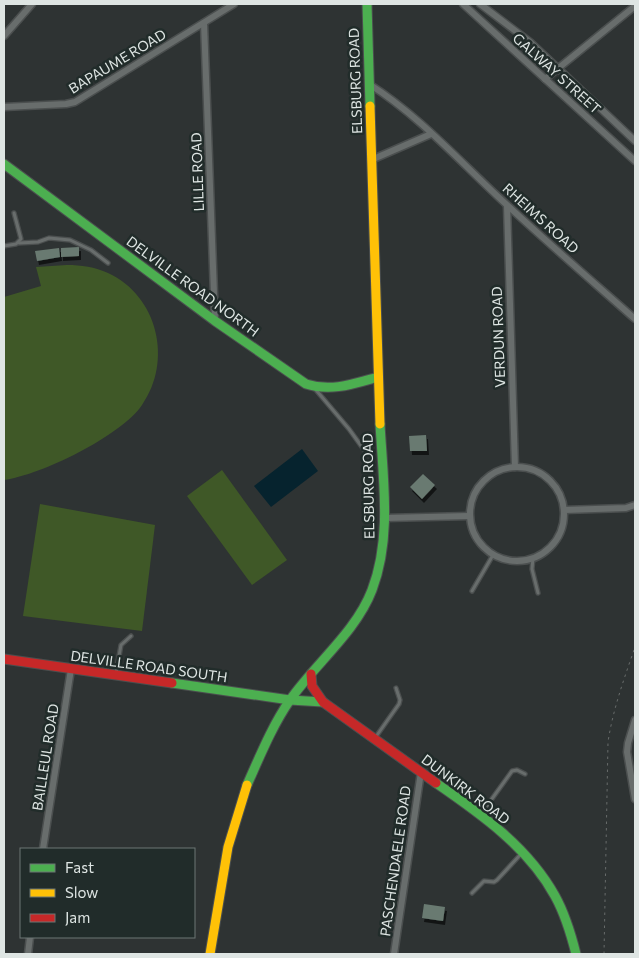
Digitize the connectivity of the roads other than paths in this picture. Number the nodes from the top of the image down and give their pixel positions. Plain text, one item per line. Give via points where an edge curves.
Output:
1 (32, 4) edge
2 (234, 4) edge
3 (366, 4) edge
4 (463, 4) edge
5 (480, 4) edge
6 (635, 6) edge
7 (222, 7) edge
8 (204, 23) junction
9 (4, 36) edge
10 (557, 68) junction
11 (545, 78) junction
12 (369, 84) junction
13 (4, 107) edge
14 (431, 134) junction
15 (635, 141) edge
16 (372, 160) junction
17 (635, 161) edge
18 (4, 164) edge
19 (507, 206) junction
20 (14, 213) dead end
21 (19, 242) junction
22 (4, 246) edge
23 (108, 263) dead end
24 (635, 319) edge
25 (215, 321) junction
26 (378, 378) junction
27 (314, 387) junction
28 (367, 454) dead end
29 (515, 467) junction
30 (635, 505) edge
31 (564, 510) junction
32 (470, 516) junction
33 (385, 518) junction
34 (493, 555) junction
35 (533, 558) junction
36 (472, 591) dead end
37 (538, 593) dead end
38 (131, 636) dead end
39 (4, 659) edge
40 (71, 670) junction
41 (311, 674) junction
42 (116, 676) junction
43 (396, 688) dead end
44 (290, 700) junction
45 (323, 702) junction
46 (635, 720) edge
47 (375, 739) junction
48 (421, 772) junction
49 (525, 774) dead end
50 (635, 799) edge
51 (480, 815) junction
52 (44, 848) edge
53 (524, 852) junction
54 (472, 893) dead end
55 (30, 938) edge
56 (28, 954) edge
57 (210, 954) edge
58 (394, 954) edge
59 (576, 954) edge

1 - 9 street
2 - 7 street, BAPAUME ROAD
3 - 12 main road, ELSBURG ROAD
4 - 11 street, GALWAY STREET
5 - 10 street, GALWAY STREET via 515,29
6 - 10 street
7 - 8 street, BAPAUME ROAD
8 - 13 street, BAPAUME ROAD via 75,102
8 - 25 street, LILLE ROAD
10 - 11 street
10 - 15 street, GALWAY STREET
11 - 17 street, GALWAY STREET
12 - 14 street, RHEIMS ROAD
12 - 16 main road, ELSBURG ROAD
14 - 16 street
14 - 19 street, RHEIMS ROAD
16 - 26 main road, ELSBURG ROAD
18 - 25 main road, DELVILLE ROAD NORTH
19 - 24 street, RHEIMS ROAD
19 - 29 street, VERDUN ROAD
20 - 21 lane via 21,235
21 - 22 lane
21 - 23 lane via 38,242 49,238 70,240
25 - 27 main road, DELVILLE ROAD NORTH
26 - 27 main road, DELVILLE ROAD NORTH via 337,388
26 - 33 main road, ELSBURG ROAD
27 - 28 lane
29 - 31 street via 532,469 548,478 558,492
29 - 32 street via 498,470 483,480 474,494
30 - 31 street
31 - 35 street via 556,540
32 - 33 street
32 - 34 street via 478,541
33 - 41 main road, ELSBURG ROAD via 380,563 372,590 352,624
34 - 35 street via 512,561
34 - 36 lane
35 - 37 lane via 532,570
38 - 42 lane via 121,646
39 - 40 main road, DELVILLE ROAD SOUTH
40 - 42 main road, DELVILLE ROAD SOUTH
40 - 52 street, BAILLEUL ROAD
41 - 44 main road, ELSBURG ROAD
41 - 45 main road via 312,689
42 - 44 main road, DELVILLE ROAD SOUTH
43 - 47 lane via 399,704
44 - 45 main road
44 - 57 main road, ELSBURG ROAD via 246,787 222,876
45 - 47 main road, DUNKIRK ROAD
46 - 50 street via 627,752
47 - 48 main road, DUNKIRK ROAD
48 - 51 main road, DUNKIRK ROAD
48 - 58 street, PASCHENDAELE ROAD
49 - 51 lane via 512,771
51 - 53 main road, DUNKIRK ROAD
53 - 54 lane via 497,880 484,882
53 - 59 main road, DUNKIRK ROAD via 545,880 561,910
55 - 56 street

